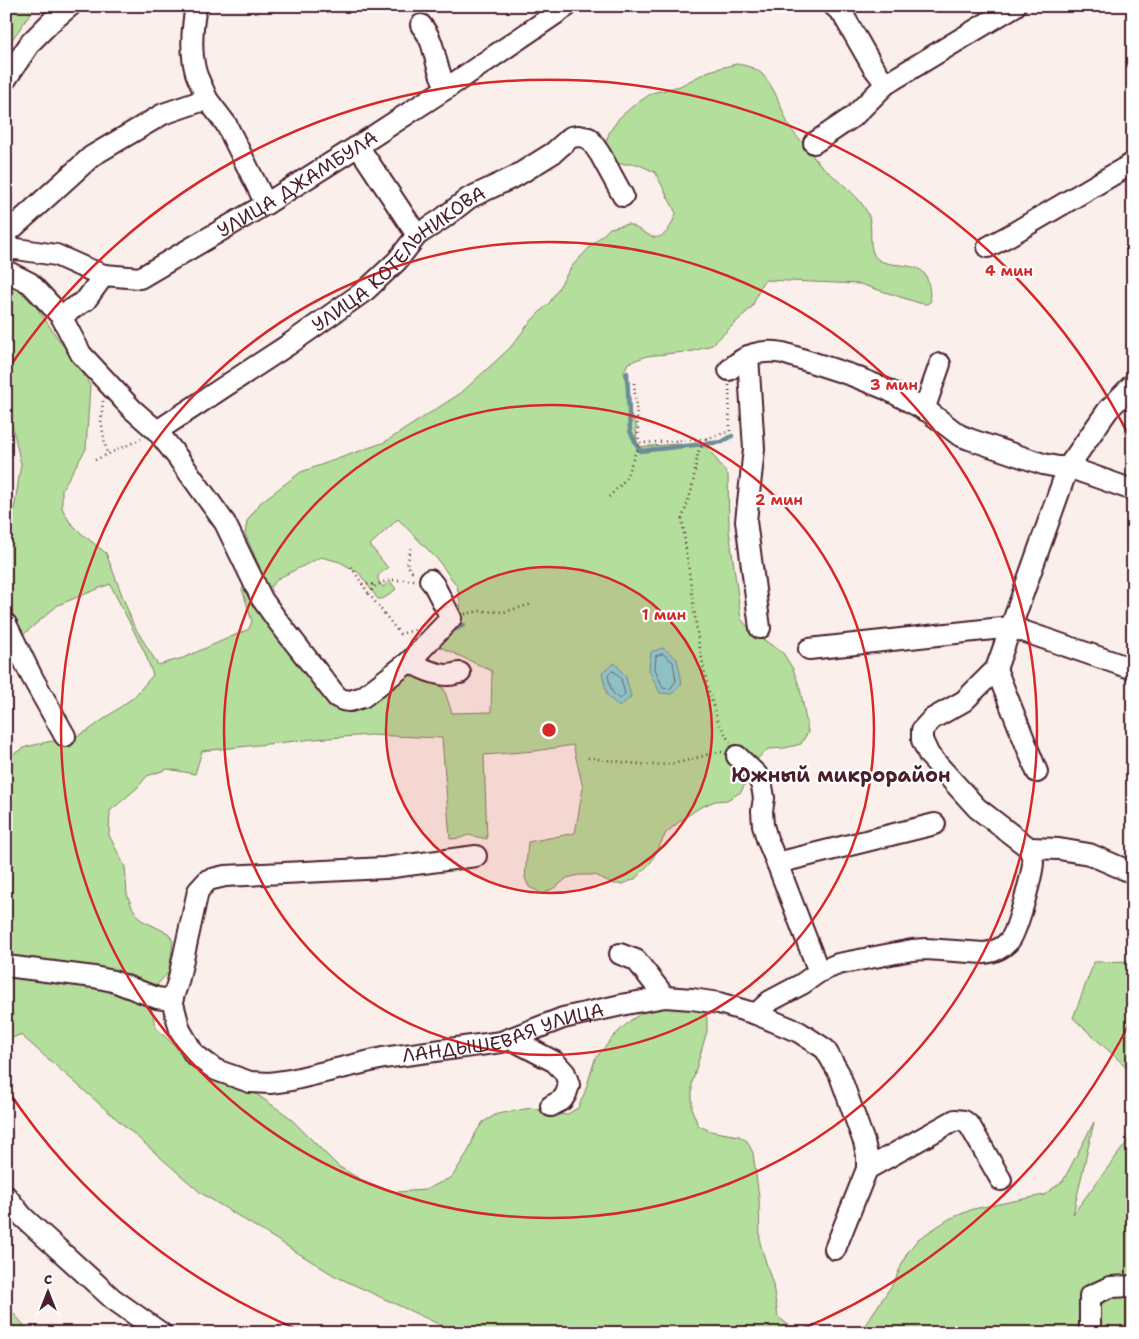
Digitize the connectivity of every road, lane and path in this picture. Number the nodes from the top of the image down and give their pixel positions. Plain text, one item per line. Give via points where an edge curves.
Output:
1 (70, 6) edge
2 (196, 6) edge
3 (567, 6) edge
4 (834, 6) edge
5 (1015, 6) edge
6 (421, 25) dead end
7 (6, 80) edge
8 (886, 84) junction
9 (447, 88) junction
10 (207, 99) junction
11 (814, 143) dead end
12 (358, 146) junction
13 (1133, 163) edge
14 (623, 196) dead end
15 (266, 204) junction
16 (6, 234) edge
17 (417, 236) junction
18 (988, 247) dead end
19 (6, 250) edge
20 (6, 271) edge
21 (104, 275) junction
22 (61, 316) junction
23 (748, 356) junction
24 (940, 364) dead end
25 (729, 370) joint
26 (105, 379) junction
27 (634, 383) dead end
28 (1133, 384) edge
29 (924, 410) junction
30 (156, 431) junction
31 (706, 439) junction
32 (641, 444) junction
33 (108, 454) junction
34 (95, 460) dead end
35 (1068, 467) junction
36 (1133, 490) edge
37 (610, 497) dead end
38 (411, 548) dead end
39 (407, 565) dead end
40 (351, 567) dead end
41 (424, 580) joint
42 (362, 584) junction
43 (376, 585) junction
44 (369, 594) junction
45 (532, 604) dead end
46 (451, 618) junction
47 (6, 624) edge
48 (1011, 627) junction
49 (760, 628) dead end
50 (422, 635) junction
51 (809, 649) dead end
52 (410, 661) junction
53 (996, 669) junction
54 (1133, 669) edge
55 (460, 673) dead end
56 (65, 736) dead end
57 (737, 756) junction
58 (588, 758) dead end
59 (1037, 772) dead end
60 (935, 824) dead end
61 (1029, 848) junction
62 (476, 856) dead end
63 (777, 863) junction
64 (1133, 873) edge
65 (620, 954) dead end
66 (6, 966) edge
67 (818, 972) junction
68 (665, 997) junction
69 (172, 1000) junction
70 (756, 1014) junction
71 (511, 1039) junction
72 (552, 1106) dead end
73 (868, 1170) junction
74 (1001, 1180) dead end
75 (6, 1196) edge
76 (835, 1249) dead end
77 (1133, 1286) edge
78 (161, 1333) edge
79 (1090, 1333) edge

1 - 7 street via 31,42
2 - 10 street via 193,52 196,73
3 - 9 street, УЛИЦА ДЖАМБУЛА
4 - 8 street via 842,13
5 - 8 street
6 - 9 street via 431,41
8 - 11 street via 854,116
9 - 12 street, УЛИЦА ДЖАМБУЛА
10 - 15 street via 226,124
10 - 16 street via 164,114 92,156
12 - 15 street, УЛИЦА ДЖАМБУЛА
12 - 17 street
13 - 18 street
14 - 17 street, УЛИЦА КОТЕЛЬНИКОВА via 588,138 571,137 553,153 516,176 469,198
15 - 21 street, УЛИЦА ДЖАМБУЛА via 140,278
17 - 30 street, УЛИЦА КОТЕЛЬНИКОВА via 397,261 366,290 288,346
19 - 21 street, УЛИЦА ДЖАМБУЛА via 56,255
20 - 22 street via 30,283
21 - 22 street via 86,300
22 - 26 street via 81,354
23 - 25 street
23 - 29 street via 762,352 783,353 852,375
23 - 49 street via 754,449 746,521
24 - 29 street
25 - 31 path via 730,431
26 - 30 street
26 - 33 path via 101,421
27 - 32 path
28 - 35 street via 1108,410
29 - 35 street via 969,439 1043,464
30 - 33 path
30 - 52 street via 225,523 262,599 338,697 350,701 363,697
31 - 32 path
31 - 57 path via 698,452 692,489 682,519 708,689 718,721
32 - 37 path via 625,480
33 - 34 path
35 - 36 street
35 - 48 street
38 - 39 path
40 - 42 path
41 - 43 path via 390,580
41 - 46 street via 434,585
42 - 43 path
42 - 44 path
43 - 44 path
44 - 50 path via 400,634
45 - 46 path via 504,612 479,611
46 - 50 street
47 - 56 street
48 - 51 street
48 - 53 street
48 - 54 street
50 - 52 street
52 - 55 street via 440,674
53 - 59 street
53 - 61 street via 964,701 932,718 922,730 922,740 929,755 977,808
57 - 58 path via 716,752 654,765
57 - 63 street via 757,775 762,786 763,825
60 - 63 street
61 - 64 street via 1089,854
61 - 67 street via 1033,864 1015,933 1010,941 994,952 912,950 838,964
62 - 69 street via 385,868 225,876 208,880 198,891
63 - 67 street
65 - 68 street via 636,960
66 - 69 street via 94,977
67 - 70 street via 770,1001
68 - 70 street, ЛАНДЫШЕВАЯ УЛИЦА via 719,1004
68 - 71 street, ЛАНДЫШЕВАЯ УЛИЦА via 563,1018
69 - 71 street, ЛАНДЫШЕВАЯ УЛИЦА via 180,1030 194,1054 216,1070 250,1082 291,1080 383,1058
70 - 73 street, ЛАНДЫШЕВАЯ УЛИЦА via 799,1032 825,1049 839,1073 864,1142
71 - 72 street via 555,1062 565,1073 569,1085 566,1094
73 - 74 street via 955,1120 970,1126
73 - 76 street, ЛАНДЫШЕВАЯ УЛИЦА
75 - 78 street via 23,1217 112,1299
77 - 79 street via 1110,1287 1090,1296

